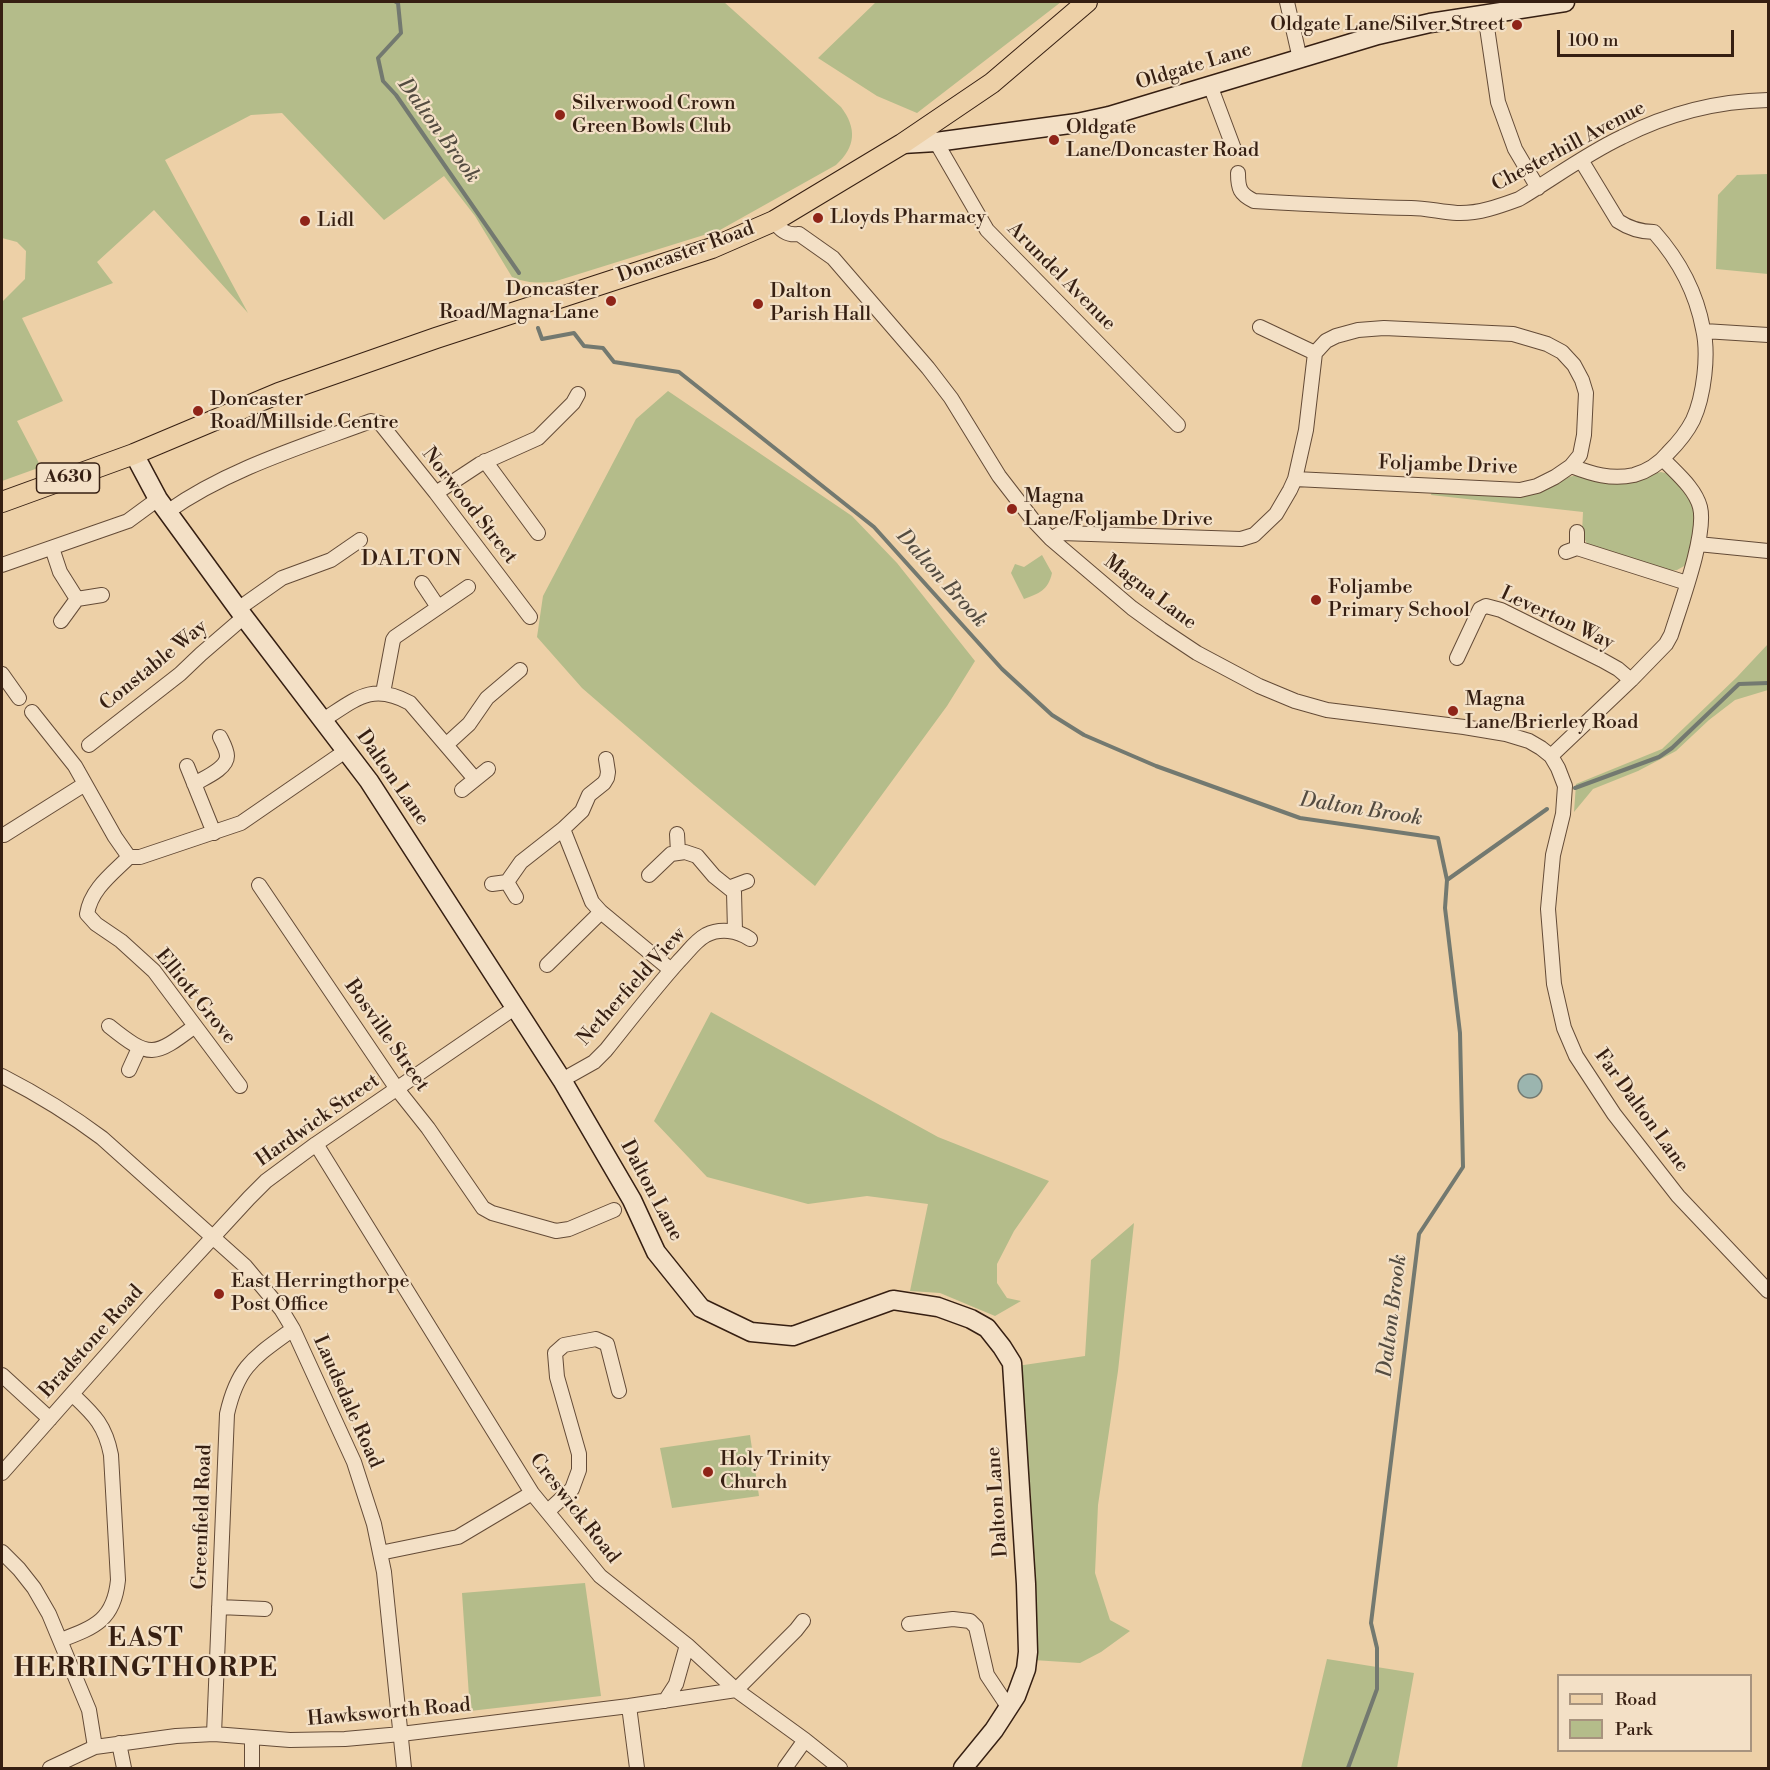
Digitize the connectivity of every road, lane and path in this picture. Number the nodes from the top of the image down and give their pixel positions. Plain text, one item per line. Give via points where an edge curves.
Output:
1 (1087, 2) edge
2 (1287, 2) edge
3 (1565, 2) edge
4 (1485, 14) junction
5 (1300, 59) junction
6 (1210, 85) junction
7 (1768, 100) edge
8 (936, 142) junction
9 (902, 144) junction
10 (1234, 149) dead end
11 (1581, 160) junction
12 (1238, 173) dead end
13 (1538, 188) junction
14 (782, 216) junction
15 (1260, 327) dead end
16 (1704, 331) junction
17 (1768, 335) edge
18 (1315, 352) junction
19 (577, 403) dead end
20 (1178, 424) dead end
21 (134, 454) junction
22 (1663, 459) junction
23 (485, 461) junction
24 (1571, 466) junction
25 (1295, 479) junction
26 (436, 493) junction
27 (2, 502) edge
28 (163, 506) junction
29 (1577, 532) dead end
30 (538, 533) dead end
31 (1050, 539) junction
32 (360, 540) dead end
33 (1698, 544) junction
34 (52, 548) junction
35 (1768, 551) edge
36 (2, 565) edge
37 (422, 583) dead end
38 (1687, 583) junction
39 (468, 587) dead end
40 (102, 595) dead end
41 (77, 599) junction
42 (438, 606) junction
43 (241, 613) junction
44 (530, 617) dead end
45 (61, 621) dead end
46 (1457, 658) dead end
47 (520, 670) dead end
48 (2, 674) edge
49 (1631, 680) junction
50 (383, 693) junction
51 (19, 698) dead end
52 (32, 712) dead end
53 (324, 720) junction
54 (220, 737) dead end
55 (447, 744) junction
56 (89, 745) dead end
57 (347, 750) junction
58 (1551, 756) junction
59 (606, 759) dead end
60 (187, 766) dead end
61 (488, 769) dead end
62 (475, 779) junction
63 (85, 784) junction
64 (194, 784) junction
65 (462, 790) dead end
66 (563, 829) junction
67 (214, 833) junction
68 (677, 834) dead end
69 (2, 835) edge
70 (678, 852) junction
71 (129, 857) junction
72 (649, 875) dead end
73 (747, 881) dead end
74 (507, 882) junction
75 (492, 884) dead end
76 (259, 885) dead end
77 (730, 887) junction
78 (516, 897) dead end
79 (601, 912) junction
80 (735, 931) junction
81 (750, 939) dead end
82 (548, 965) dead end
83 (671, 970) junction
84 (516, 1007) junction
85 (109, 1026) dead end
86 (195, 1026) junction
87 (139, 1048) junction
88 (129, 1070) dead end
89 (2, 1076) edge
90 (562, 1080) junction
91 (240, 1086) dead end
92 (398, 1089) junction
93 (316, 1144) junction
94 (598, 1200) dead end
95 (213, 1238) junction
96 (1768, 1291) edge
97 (293, 1329) junction
98 (2, 1375) edge
99 (619, 1391) dead end
100 (72, 1394) junction
101 (50, 1419) junction
102 (2, 1473) edge
103 (532, 1493) junction
104 (548, 1511) junction
105 (2, 1552) edge
106 (380, 1553) junction
107 (219, 1607) junction
108 (265, 1609) dead end
109 (803, 1621) dead end
110 (909, 1624) dead end
111 (61, 1640) junction
112 (687, 1645) junction
113 (736, 1690) junction
114 (665, 1701) junction
115 (630, 1706) junction
116 (1009, 1708) junction
117 (214, 1734) junction
118 (401, 1734) junction
119 (252, 1738) junction
120 (805, 1740) junction
121 (119, 1743) junction
122 (95, 1746) junction
123 (790, 1767) edge
124 (50, 1768) edge
125 (124, 1768) edge
126 (252, 1768) edge
127 (404, 1768) edge
128 (637, 1768) edge
129 (840, 1768) edge
130 (963, 1768) edge

1 - 9 main road, Doncaster Road / A630 via 992,83
2 - 5 street
3 - 4 street, Oldgate Lane
4 - 5 street, Oldgate Lane via 1378,35
4 - 13 street via 1500,109 1515,149
5 - 6 street, Oldgate Lane
6 - 8 street, Oldgate Lane via 1077,123
6 - 10 street
7 - 11 street, Chesterhill Avenue via 1711,105 1671,116
8 - 9 street, Oldgate Lane
8 - 20 street, Arundel Avenue via 987,230
9 - 14 main road, Doncaster Road / A630
11 - 13 street, Chesterhill Avenue
11 - 16 street via 1618,221 1642,232 1654,232 1675,258 1694,295
12 - 13 street, Chesterhill Avenue via 1240,190 1254,201 1460,213 1501,206
14 - 21 main road, Doncaster Road / A630 via 712,248 279,393
14 - 31 street, Magna Lane via 781,231 799,234 833,258 928,368 999,476
15 - 18 street
16 - 17 street
16 - 22 street via 1701,396 1682,438
18 - 24 street via 1336,336 1384,328 1513,334 1547,344 1574,365 1586,393 1580,455
18 - 25 street via 1306,430
19 - 23 street via 538,438
21 - 27 main road, Doncaster Road / A630
21 - 28 street, Dalton Lane
22 - 24 street via 1650,469 1616,477 1599,476
22 - 33 street via 1694,494 1700,507
23 - 26 street
23 - 30 street
24 - 25 street, Foljambe Drive via 1537,486 1520,490
25 - 31 street via 1276,514 1254,535 1241,539 1061,533
26 - 28 street, Norwood Street via 380,423 371,421 264,460
26 - 44 street, Norwood Street
28 - 34 street
28 - 43 street, Dalton Lane
29 - 38 street via 1572,550
31 - 58 street, Magna Lane via 1161,629 1259,686 1327,710 1506,734 1529,741
32 - 43 street, Constable Way via 331,560 282,578
33 - 35 street
33 - 38 street
34 - 36 street
34 - 41 street via 60,572
37 - 42 street
38 - 49 street via 1666,644
39 - 42 street
40 - 41 street
41 - 45 street
42 - 50 street via 393,640
43 - 53 street, Dalton Lane
43 - 56 street, Constable Way via 180,674
46 - 49 street, Leverton Way via 1480,609 1486,606 1602,660
47 - 55 street via 487,698 470,724
48 - 51 street
49 - 58 street
50 - 53 street via 360,697
50 - 55 street via 410,703
52 - 63 street
53 - 57 street, Dalton Lane
54 - 64 street via 227,759 223,766
55 - 62 street
57 - 67 street via 241,823
57 - 84 street, Dalton Lane
58 - 96 street, Far Dalton Lane via 1565,786 1548,909 1554,984 1564,1028 1576,1056 1614,1114 1678,1196
59 - 66 street via 604,783 589,795 582,811
60 - 64 street
61 - 62 street
62 - 65 street
63 - 69 street
63 - 71 street
64 - 67 street
66 - 74 street via 520,862
66 - 79 street via 592,902
67 - 71 street
68 - 70 street
70 - 72 street
70 - 77 street via 697,856
71 - 86 street, Elliott Grove via 95,891 87,914 153,971
73 - 77 street
74 - 75 street
74 - 78 street
76 - 92 street, Bosville Street
77 - 80 street via 735,895
79 - 82 street
79 - 83 street
80 - 81 street
80 - 83 street, Netherfield View via 708,934
83 - 90 street, Netherfield View via 606,1050 594,1062
84 - 90 street, Dalton Lane
84 - 92 street, Hardwick Street
85 - 87 street
86 - 87 street via 161,1049
86 - 91 street, Elliott Grove
87 - 88 street
89 - 95 street, Laudsdale Road via 39,1095 102,1138
90 - 116 street, Dalton Lane via 632,1200 656,1252 701,1308 751,1332 793,1336 893,1300 938,1307 972,1319 992,1332 1011,1364 1026,1584 1026,1669
92 - 93 street, Hardwick Street
92 - 94 street, Bosville Street via 476,1199 492,1213 556,1231 609,1212
93 - 95 street, Hardwick Street via 266,1181
93 - 103 street, Creswick Road
95 - 97 street, Laudsdale Road via 262,1285
95 - 100 street, Bradstone Road
97 - 106 street, Laudsdale Road via 354,1462
97 - 107 street, Greenfield Road via 248,1364 231,1396 225,1445
98 - 101 street
99 - 104 street via 607,1344 596,1339 564,1345 555,1353 557,1377 579,1454 579,1470 572,1489
100 - 101 street, Bradstone Road
100 - 111 street via 94,1415 108,1438 118,1580 110,1611 87,1630
101 - 102 street, Bradstone Road
103 - 104 street, Creswick Road
103 - 106 street via 458,1537
104 - 112 street, Creswick Road via 600,1576
105 - 111 street via 34,1588
106 - 118 street, Laudsdale Road
107 - 108 street
107 - 117 street, Greenfield Road
109 - 113 street
110 - 116 street via 970,1621 976,1627 987,1675
111 - 122 street via 89,1710
112 - 113 street, Creswick Road
112 - 114 street via 676,1684
113 - 114 street, Hawksworth Road
113 - 120 street, Creswick Road
114 - 115 street, Hawksworth Road
115 - 118 street, Hawksworth Road
115 - 128 street
116 - 130 street, Dalton Lane
117 - 119 street, Hawksworth Road
117 - 121 street, Hawksworth Road
118 - 119 street, Hawksworth Road via 332,1740
118 - 127 street, Laudsdale Road
119 - 126 street
120 - 123 street
120 - 129 street, Creswick Road
121 - 122 street, Hawksworth Road
121 - 125 street
122 - 124 street, Hawksworth Road

